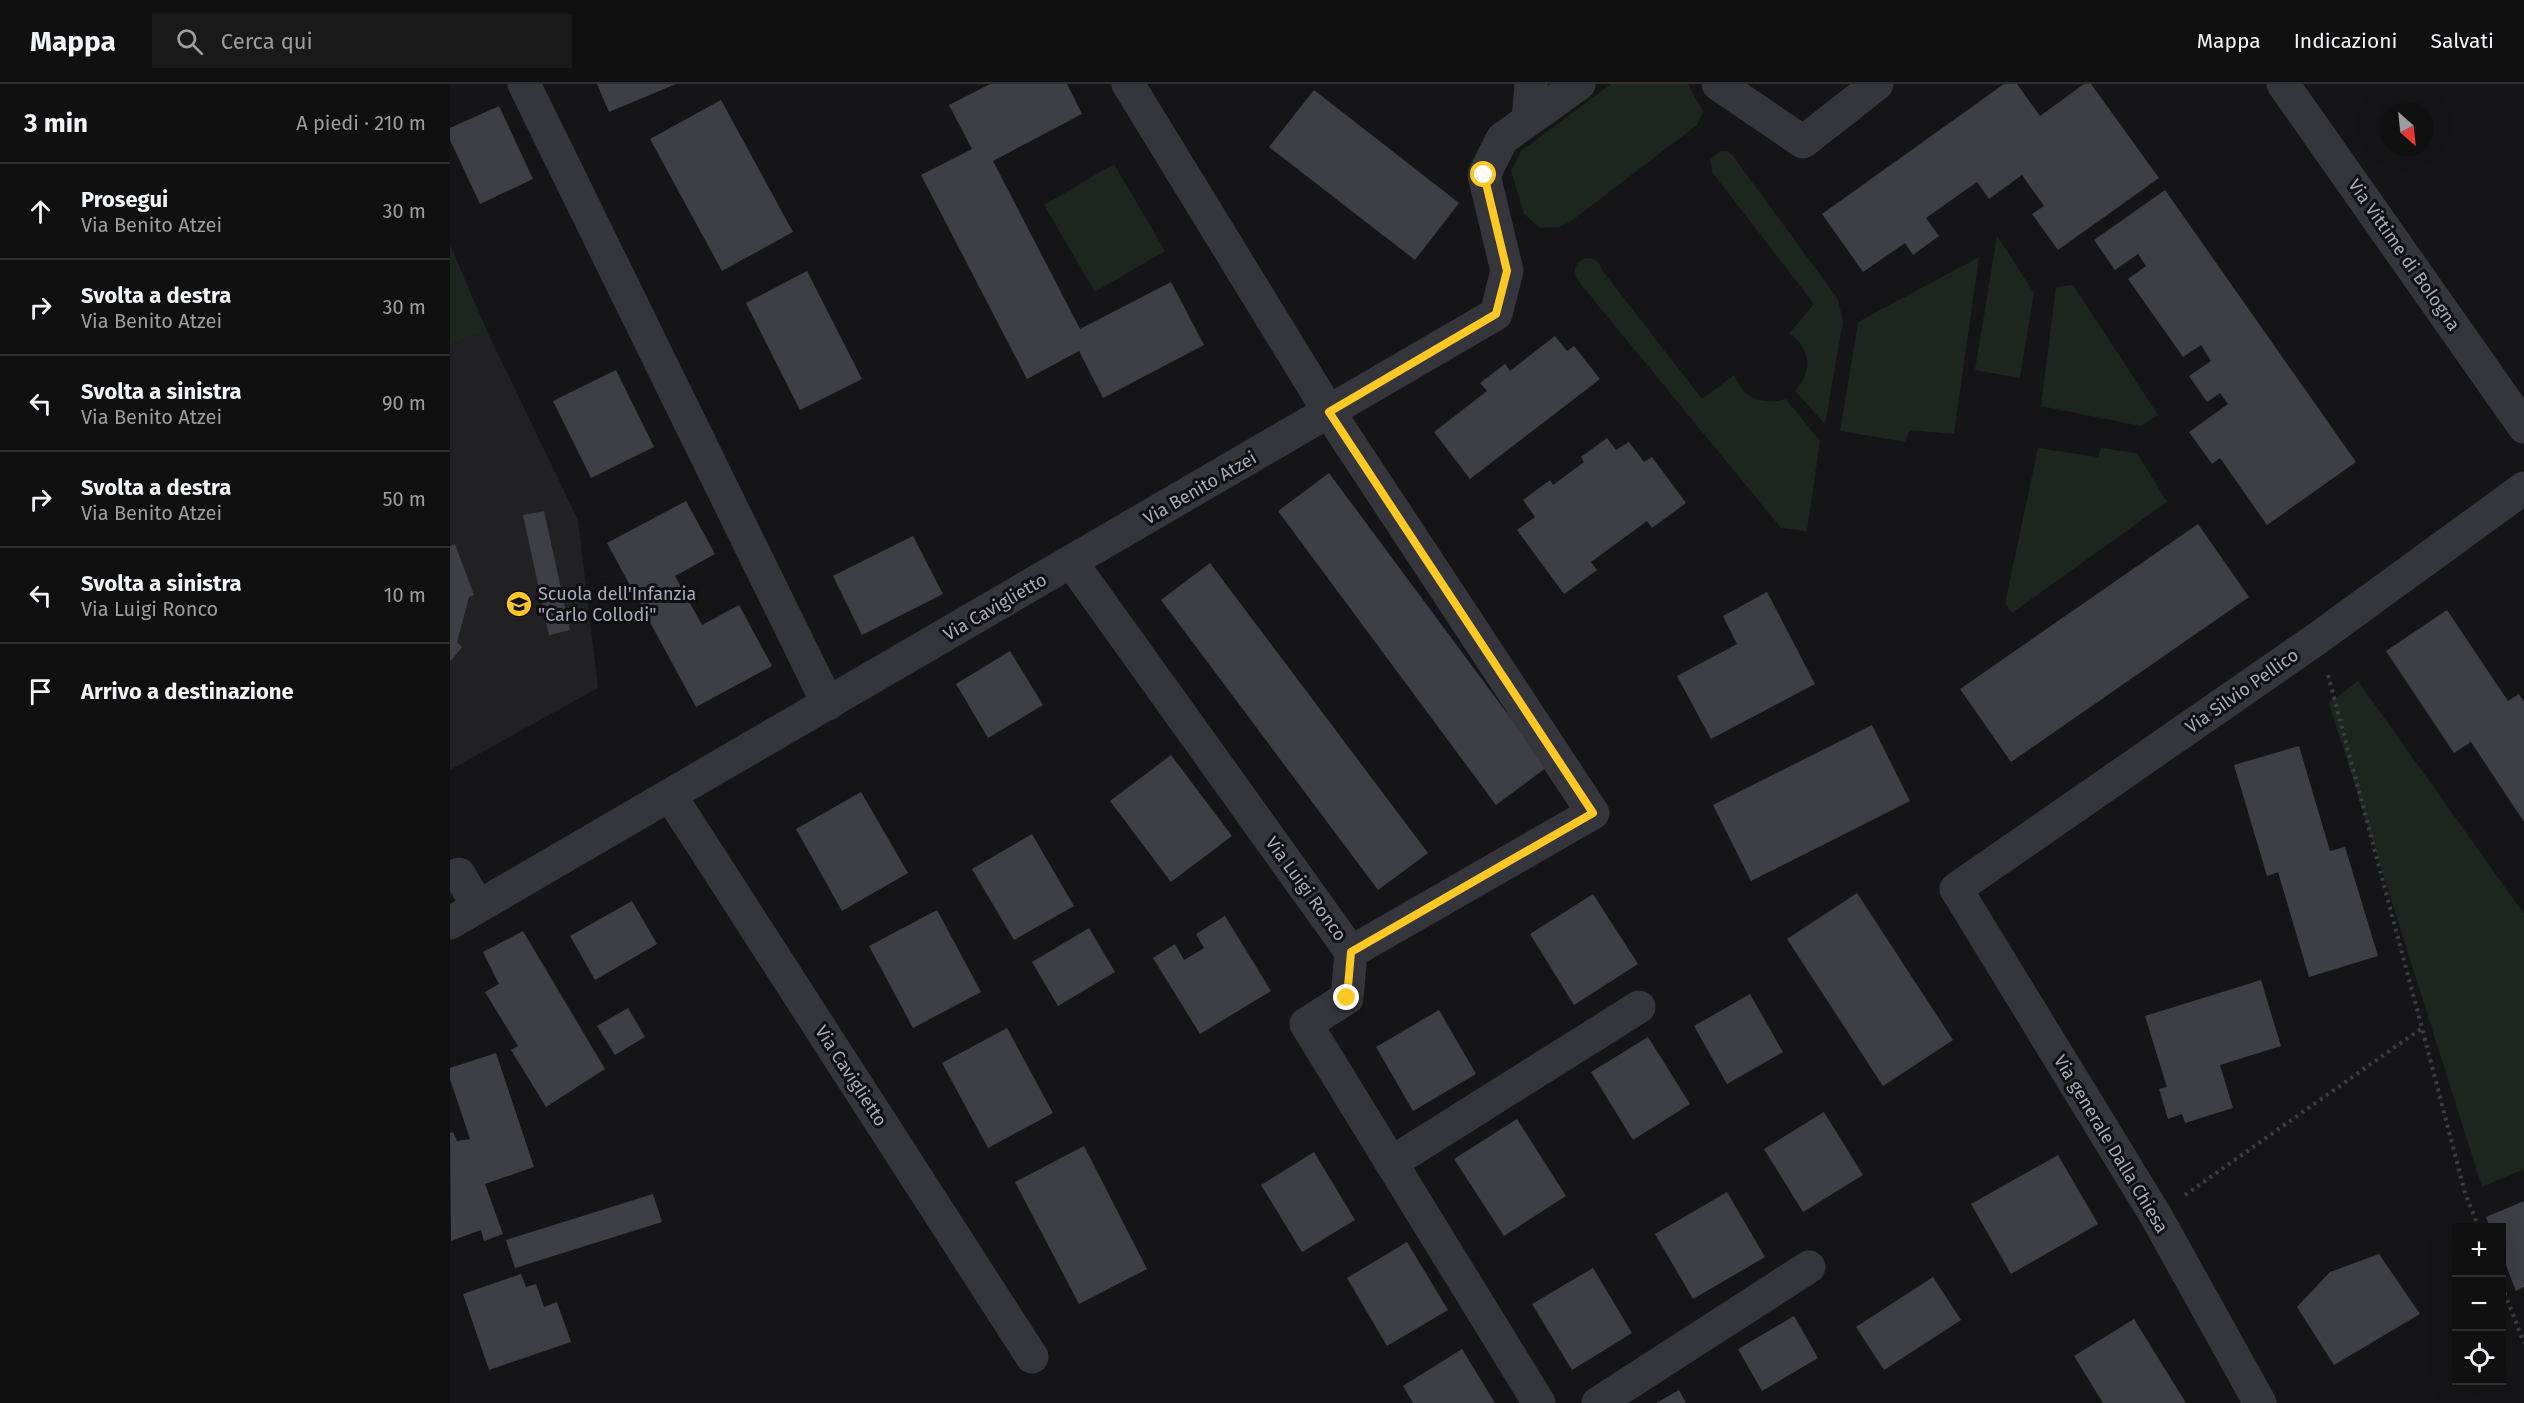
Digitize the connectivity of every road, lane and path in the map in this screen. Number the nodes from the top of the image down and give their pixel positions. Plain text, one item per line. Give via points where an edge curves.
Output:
1 (524, 84) edge
2 (1128, 84) edge
3 (1531, 84) edge
4 (1579, 84) edge
5 (1718, 84) edge
6 (1877, 84) edge
7 (2283, 84) edge
8 (1528, 120) junction
9 (1329, 412) junction
10 (2524, 427) edge
11 (2524, 488) edge
12 (1072, 563) junction
13 (2318, 638) junction
14 (828, 704) junction
15 (670, 795) junction
16 (459, 874) dead end
17 (1956, 889) joint
18 (478, 906) junction
19 (450, 923) edge
20 (1351, 952) junction
21 (1639, 1006) dead end
22 (2422, 1028) junction
23 (1391, 1162) junction
24 (2156, 1216) junction
25 (2477, 1223) edge
26 (1809, 1267) dead end
27 (2506, 1296) edge
28 (2524, 1343) edge
29 (1032, 1357) dead end
30 (1539, 1403) edge
31 (1598, 1403) edge
32 (2260, 1403) edge

1 - 14 street
2 - 9 street
3 - 8 street
4 - 8 street, Via Benito Atzei
5 - 6 street via 1803,142
7 - 10 street, Via Vittime di Bologna
8 - 9 street, Via Benito Atzei via 1502,139 1484,175 1507,271 1496,314
9 - 12 street, Via Benito Atzei
9 - 20 street via 1593,813
11 - 13 street, Via Silvio Pellico
12 - 14 street, Via Caviglietto
12 - 20 street, Via Luigi Ronco
13 - 17 street, Via Silvio Pellico
13 - 22 path
14 - 15 street, Via Caviglietto
15 - 18 street, Via Caviglietto
15 - 29 street, Via Caviglietto
16 - 18 street
17 - 24 street, Via generale Dalla Chiesa
18 - 19 street, Via Caviglietto
20 - 23 street, Via Luigi Ronco via 1347,998 1306,1024
21 - 23 street
22 - 24 path
22 - 25 path via 2465,1193
23 - 30 street, Via Luigi Ronco
24 - 32 street, Via generale Dalla Chiesa
26 - 31 street
27 - 28 path

